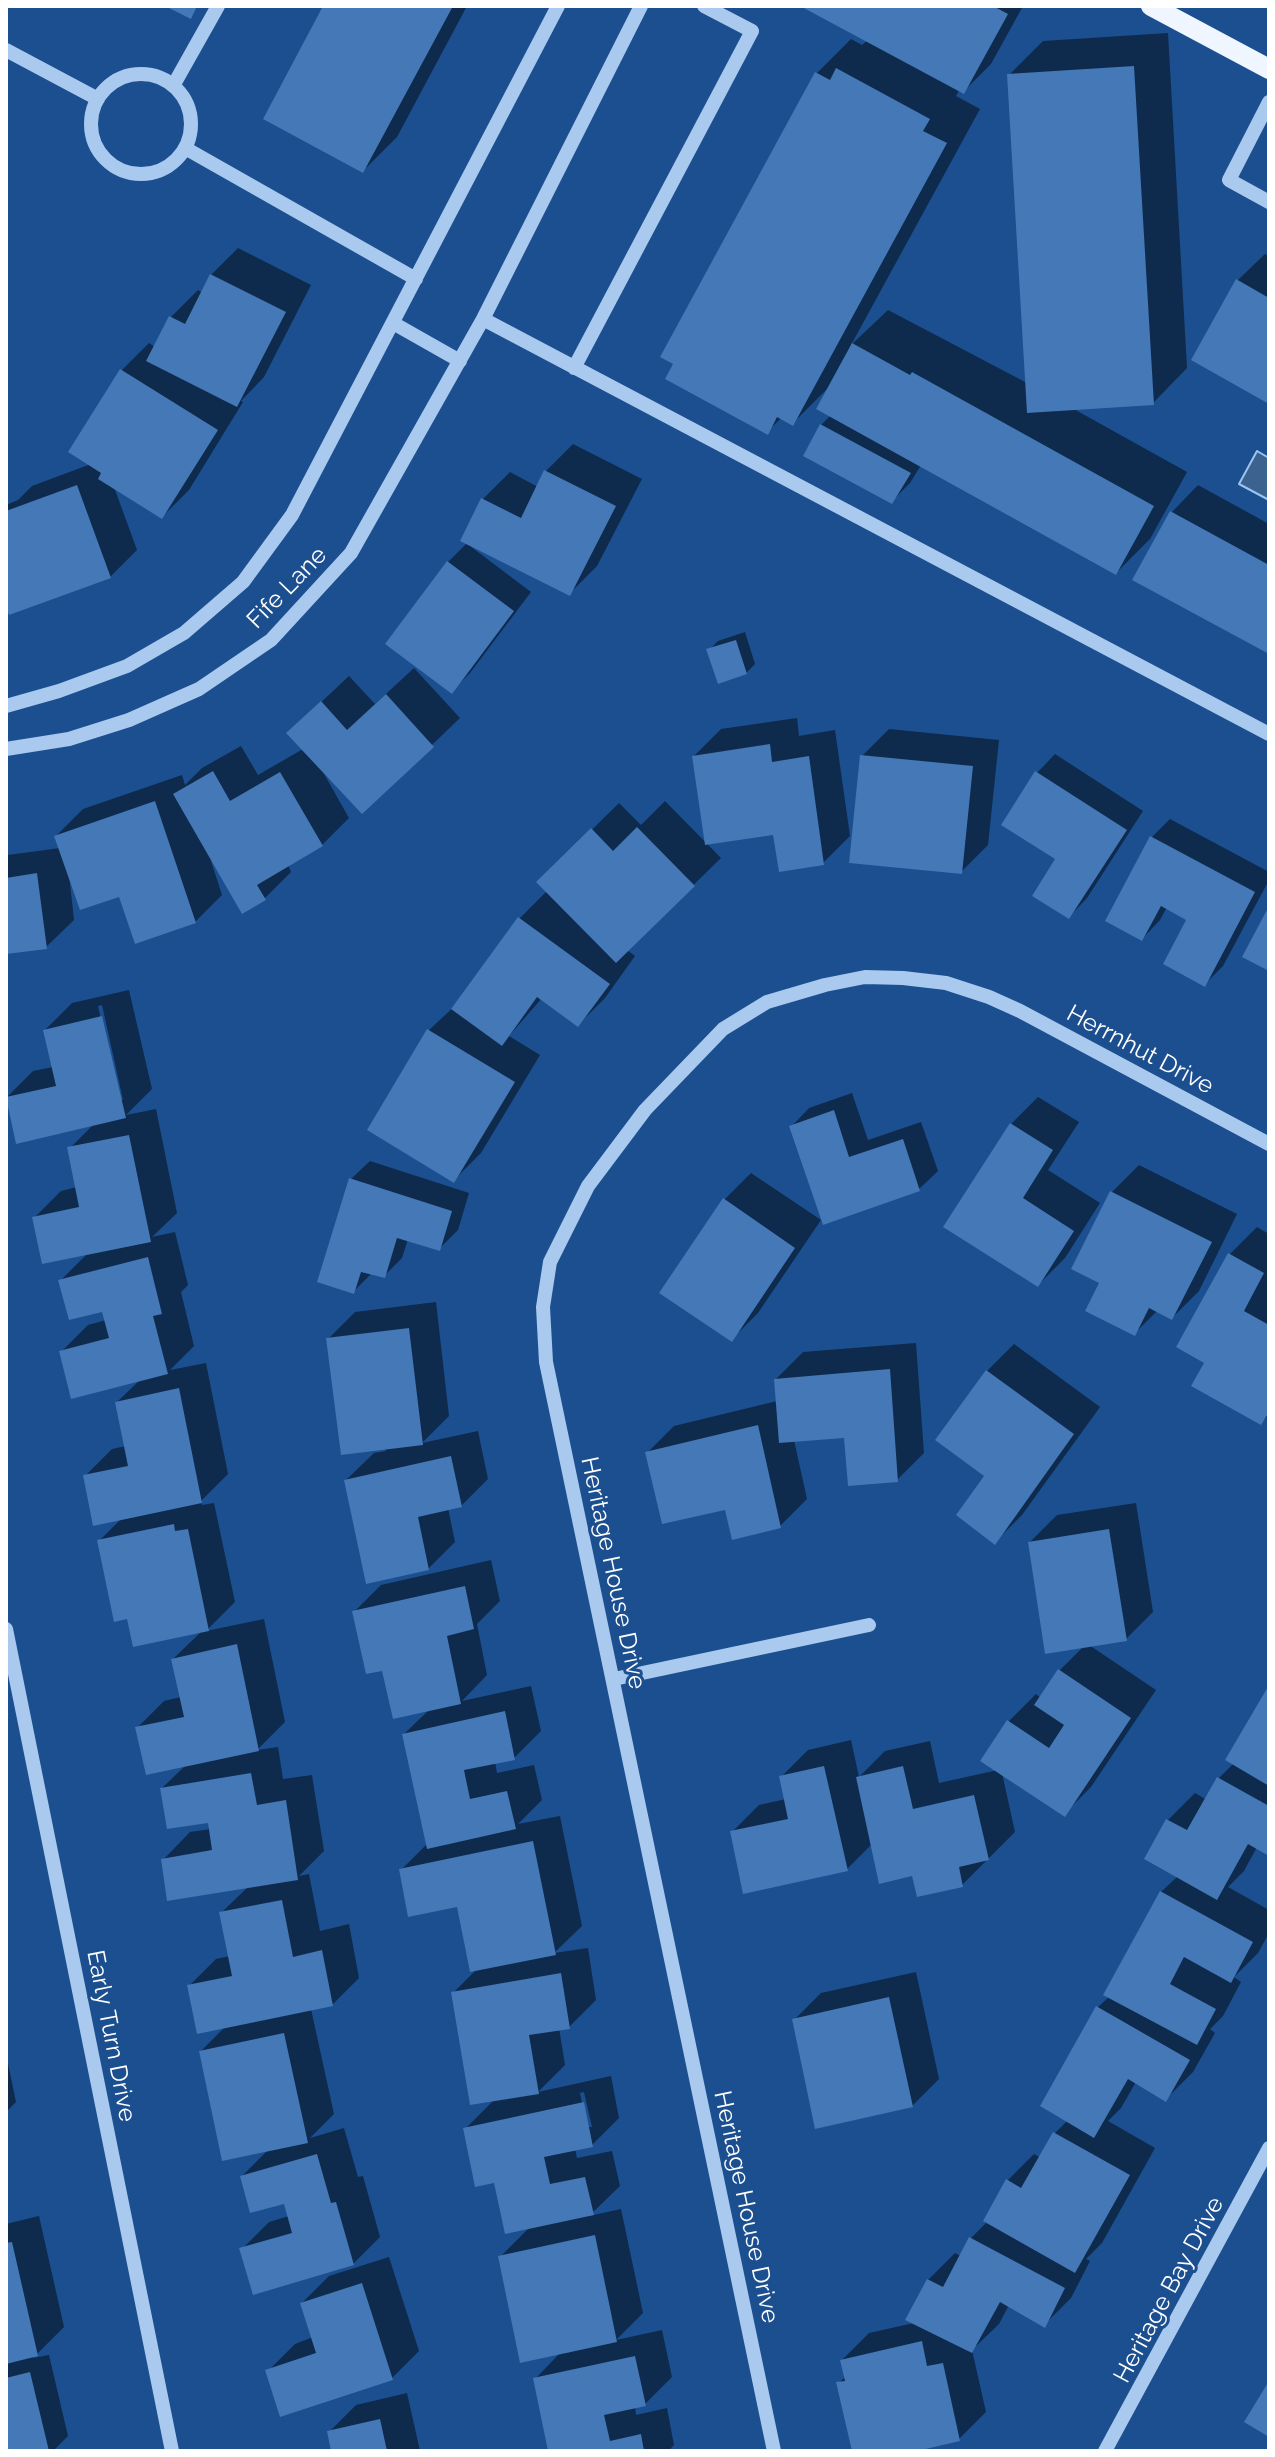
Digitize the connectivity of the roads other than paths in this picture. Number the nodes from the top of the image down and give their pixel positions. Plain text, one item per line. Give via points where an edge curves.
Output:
1 (218, 6) edge
2 (558, 6) edge
3 (641, 6) edge
4 (704, 6) edge
5 (1151, 6) edge
6 (6, 50) edge
7 (1269, 69) edge
8 (173, 86) junction
9 (98, 99) junction
10 (1269, 102) edge
11 (185, 148) junction
12 (1269, 202) edge
13 (416, 279) junction
14 (483, 319) junction
15 (393, 323) junction
16 (460, 361) junction
17 (574, 368) junction
18 (6, 706) edge
19 (1269, 734) edge
20 (6, 749) edge
21 (989, 997) joint
22 (1269, 1144) edge
23 (869, 1625) dead end
24 (6, 1629) edge
25 (614, 1679) junction
26 (1269, 2148) edge
27 (172, 2451) edge
28 (774, 2451) edge
29 (1105, 2451) edge

1 - 8 street
2 - 13 street, Fife Lane
3 - 14 street, Fife Lane
4 - 17 street via 752,31
5 - 7 main road
6 - 9 street
8 - 9 street via 141,74 109,86
8 - 11 street via 189,115
9 - 11 street via 91,129 103,158 116,168 131,174 162,170
10 - 12 street via 1229,180
11 - 13 street
13 - 15 street, Fife Lane
14 - 16 street, Fife Lane
14 - 17 street
15 - 16 street
15 - 18 street, Fife Lane via 292,515 243,582 184,633 127,666
16 - 20 street, Fife Lane via 351,553 271,640 199,689 129,720 69,739
17 - 19 street
21 - 22 street, Herrnhut Drive
21 - 25 street, Heritage House Drive via 946,983 865,977 767,1002 713,1039 645,1110 588,1186 550,1262 543,1307 546,1362
23 - 25 street
24 - 27 street, Early Turn Drive
25 - 28 street, Heritage House Drive
26 - 29 street, Heritage Bay Drive

